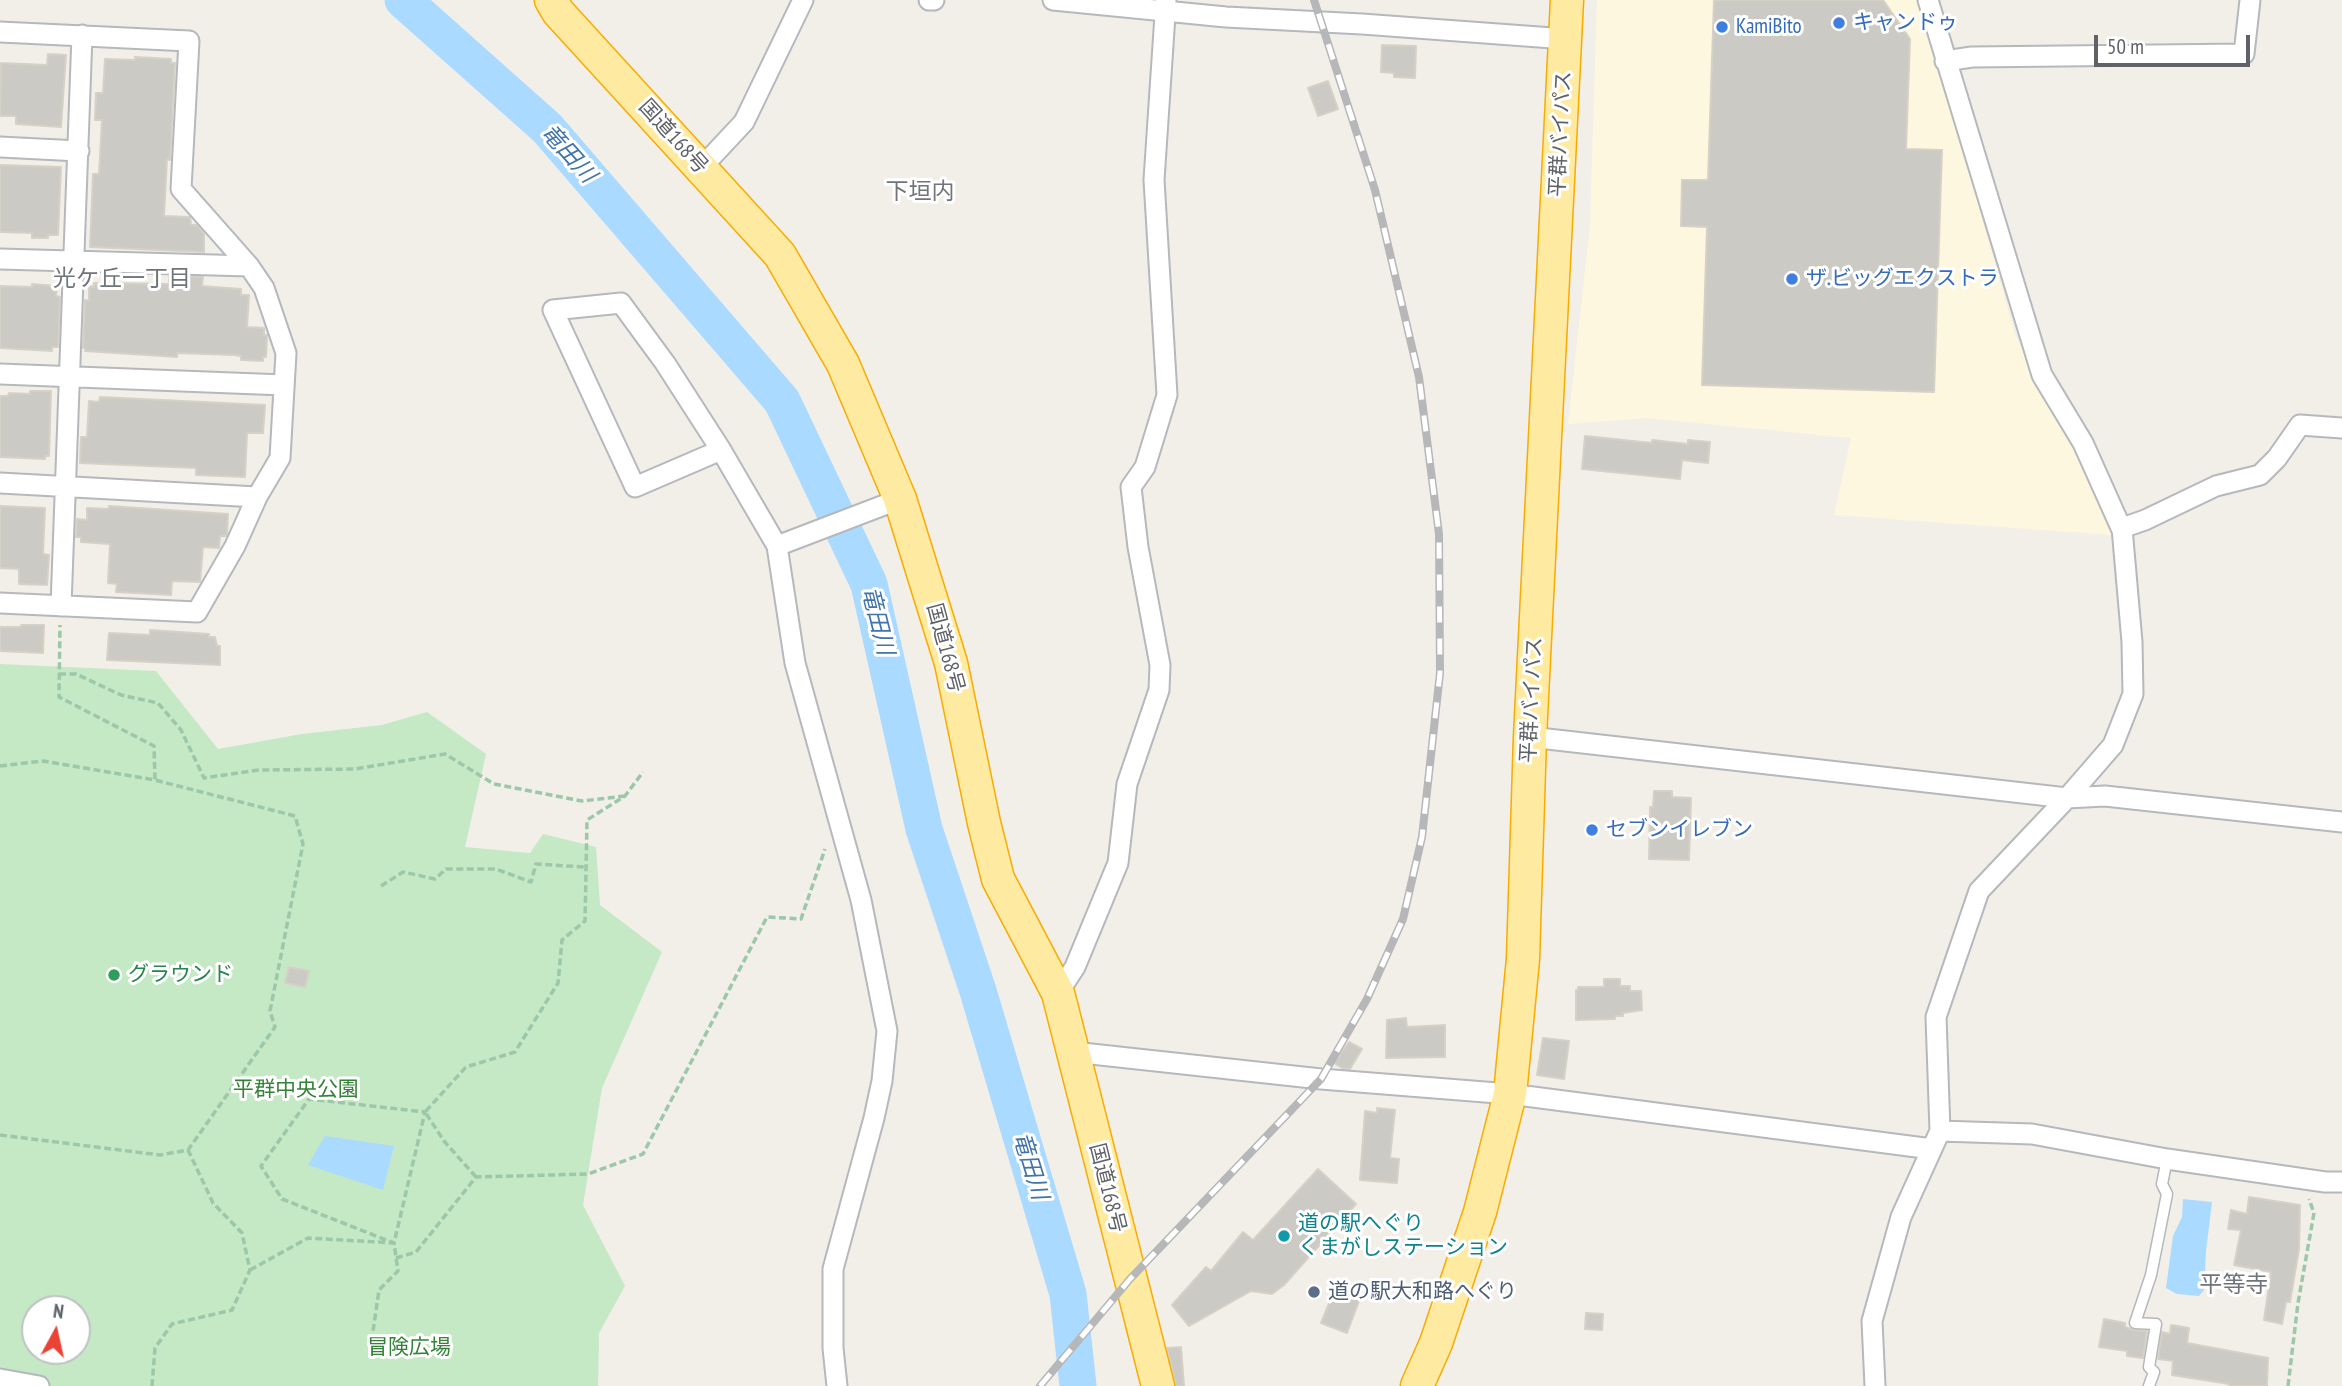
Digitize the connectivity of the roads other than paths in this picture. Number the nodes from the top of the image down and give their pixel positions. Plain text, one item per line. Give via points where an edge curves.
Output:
1 (551, 0) edge
2 (803, 0) edge
3 (1053, 0) edge
4 (1567, 0) edge
5 (1928, 0) edge
6 (2250, 0) edge
7 (1165, 5) edge
8 (0, 32) edge
9 (82, 35) junction
10 (1566, 39) junction
11 (1945, 61) junction
12 (0, 147) edge
13 (79, 151) junction
14 (701, 168) junction
15 (0, 259) edge
16 (75, 262) junction
17 (248, 266) junction
18 (0, 374) edge
19 (70, 377) junction
20 (284, 385) junction
21 (2342, 428) edge
22 (721, 450) junction
23 (0, 483) edge
24 (65, 486) junction
25 (257, 497) junction
26 (901, 499) junction
27 (2122, 530) junction
28 (777, 546) junction
29 (0, 603) edge
30 (61, 606) junction
31 (1530, 737) junction
32 (2067, 798) junction
33 (2342, 822) edge
34 (1058, 993) junction
35 (1073, 1052) junction
36 (1510, 1094) junction
37 (1936, 1140) junction
38 (2167, 1159) junction
39 (2333, 1182) edge
40 (0, 1379) edge
41 (40, 1386) edge
42 (837, 1386) edge
43 (1158, 1386) edge
44 (1417, 1386) edge
45 (1875, 1386) edge
46 (2149, 1386) edge

1 - 14 highway, 国道168号
2 - 14 street via 744,122
3 - 7 street
4 - 10 highway, 平群バイパス
5 - 11 street
6 - 11 street via 2244,54
7 - 10 street via 1226,17
7 - 34 street via 1154,180 1167,395 1145,467 1131,487 1160,665 1159,690 1127,784 1118,863 1075,967
8 - 9 street
9 - 13 street
9 - 17 street via 189,41 181,188
10 - 31 highway, 平群バイパス
11 - 27 street via 2042,375 2083,443
12 - 13 street
13 - 16 street
14 - 26 highway, 国道168号 via 780,255 843,364
15 - 16 street
16 - 17 street
16 - 19 street
17 - 20 street via 264,288 286,354
18 - 19 street
19 - 20 street
19 - 24 street
20 - 25 street via 280,458
21 - 27 street via 2300,425 2260,475 2216,486
22 - 22 street via 621,303 554,310 635,487
22 - 28 street
23 - 24 street
24 - 25 street
24 - 30 street
25 - 30 street via 197,612
26 - 28 street
26 - 34 highway, 国道168号 via 951,663 998,879
27 - 32 street via 2133,694 2113,744
28 - 42 street via 795,663 861,900 887,1031 874,1118 833,1269
29 - 30 street
31 - 32 street
31 - 36 highway, 平群バイパス via 1523,959
32 - 33 street via 2105,796
32 - 37 street via 1979,891 1936,1017
34 - 35 highway, 国道168号
35 - 36 street via 1296,1077
35 - 43 highway, 国道168号
36 - 37 street
36 - 44 highway, 平群バイパス via 1480,1212
37 - 38 street via 2032,1133
37 - 45 street via 1901,1217 1872,1321
38 - 39 street
38 - 46 lane via 2162,1184 2167,1194 2151,1275 2135,1323 2157,1324
40 - 41 street

